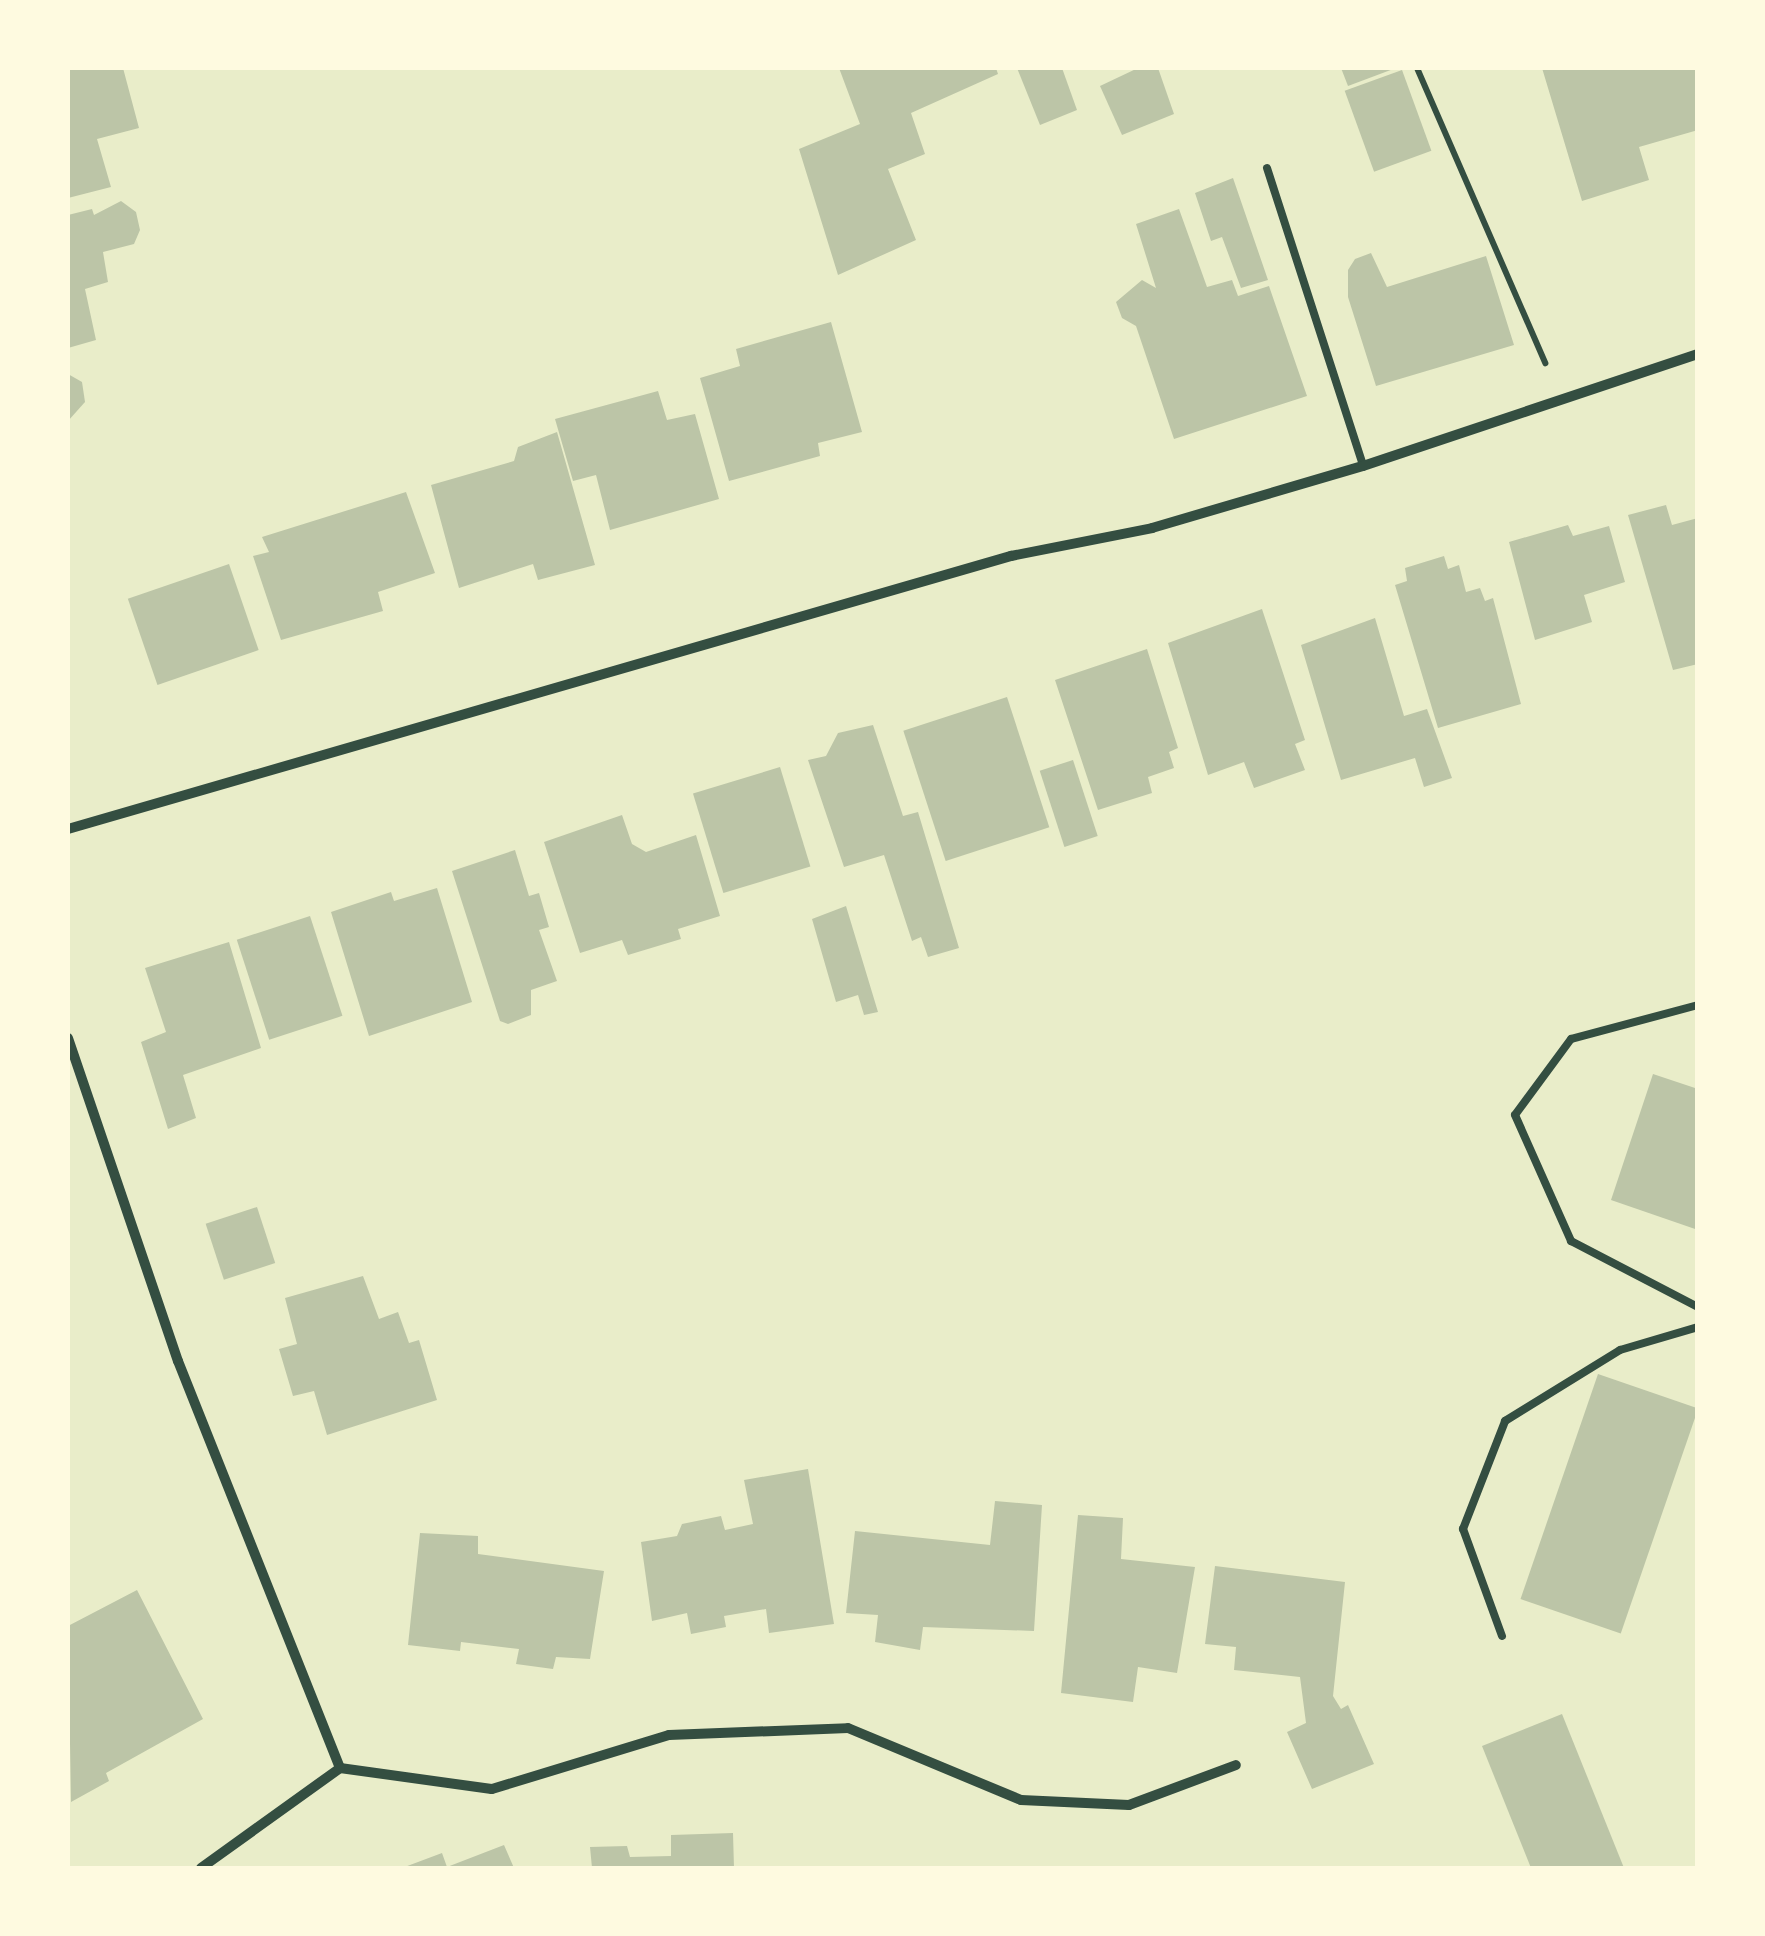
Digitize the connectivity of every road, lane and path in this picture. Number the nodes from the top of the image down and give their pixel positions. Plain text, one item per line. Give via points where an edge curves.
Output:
1 (1417, 68) edge
2 (1267, 168) dead end
3 (1698, 354) edge
4 (1557, 397) junction
5 (1362, 466) junction
6 (68, 829) edge
7 (1698, 1005) edge
8 (68, 1038) edge
9 (1698, 1308) edge
10 (1698, 1327) edge
11 (1502, 1636) dead end
12 (1236, 1765) dead end
13 (340, 1768) junction
14 (201, 1868) edge

1 - 4 path
2 - 5 lane
3 - 4 street
4 - 5 street
5 - 6 street via 1152,528 1011,556
7 - 9 lane via 1571,1039 1515,1116 1571,1242
8 - 13 street via 178,1361
10 - 11 lane via 1620,1350 1505,1420 1463,1529
12 - 13 street via 1129,1805 1021,1800 848,1728 669,1736 492,1788
13 - 14 street

